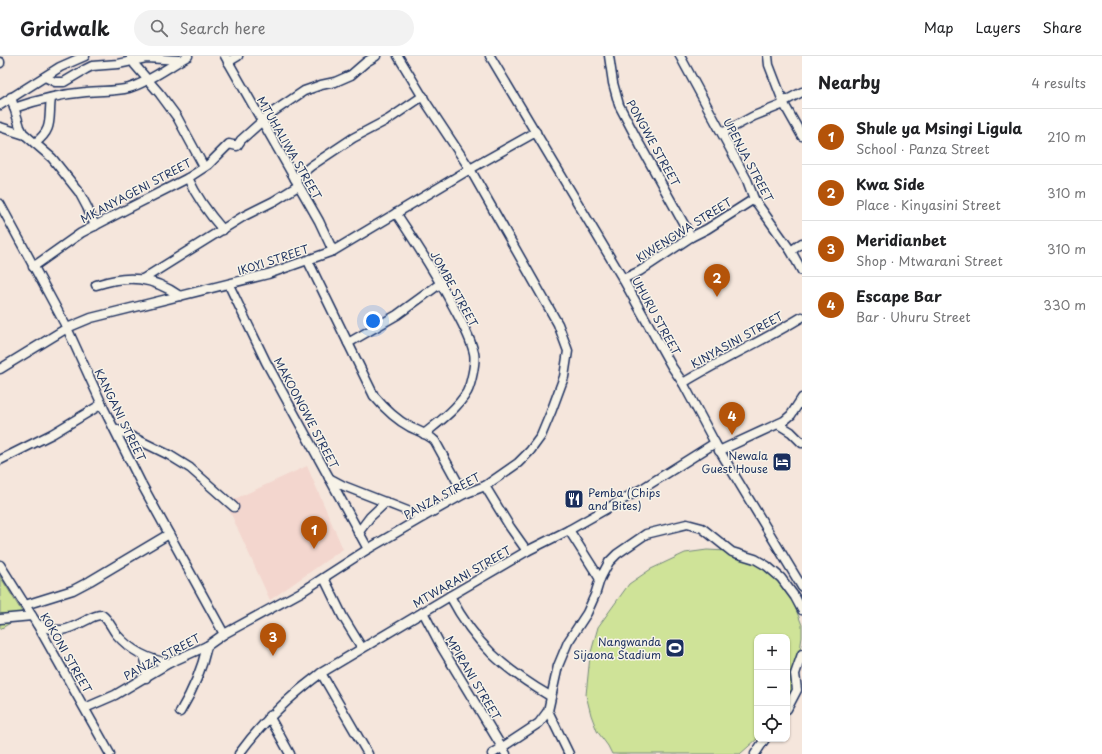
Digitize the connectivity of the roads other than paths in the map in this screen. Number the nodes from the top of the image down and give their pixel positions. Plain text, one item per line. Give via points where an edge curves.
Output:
1 (85, 56) edge
2 (188, 56) edge
3 (238, 56) edge
4 (376, 56) edge
5 (398, 56) edge
6 (490, 56) edge
7 (609, 56) edge
8 (680, 56) edge
9 (768, 56) edge
10 (131, 58) edge
11 (226, 59) edge
12 (180, 60) junction
13 (45, 78) junction
14 (148, 80) junction
15 (802, 92) edge
16 (423, 96) junction
17 (11, 97) junction
18 (51, 98) junction
19 (784, 103) junction
20 (0, 105) edge
21 (14, 108) junction
22 (261, 122) junction
23 (0, 127) edge
24 (536, 132) junction
25 (722, 133) junction
26 (25, 135) junction
27 (802, 136) edge
28 (35, 143) junction
29 (204, 167) junction
30 (470, 169) junction
31 (188, 178) junction
32 (297, 183) junction
33 (754, 199) junction
34 (0, 204) edge
35 (396, 213) junction
36 (95, 226) junction
37 (223, 230) junction
38 (691, 237) junction
39 (802, 243) edge
40 (332, 251) junction
41 (791, 251) junction
42 (308, 260) junction
43 (33, 267) junction
44 (802, 271) edge
45 (143, 279) junction
46 (623, 279) junction
47 (441, 283) junction
48 (96, 285) dead end
49 (229, 285) junction
50 (180, 296) junction
51 (802, 317) edge
52 (67, 328) junction
53 (348, 343) junction
54 (0, 369) edge
55 (683, 383) junction
56 (802, 398) edge
57 (102, 404) junction
58 (778, 424) junction
59 (114, 428) junction
60 (424, 434) junction
61 (802, 443) edge
62 (717, 447) junction
63 (0, 460) edge
64 (329, 478) junction
65 (485, 486) junction
66 (464, 494) junction
67 (386, 502) junction
68 (234, 507) dead end
69 (423, 517) junction
70 (569, 530) junction
71 (358, 533) junction
72 (169, 534) junction
73 (368, 549) junction
74 (528, 551) junction
75 (0, 565) edge
76 (324, 578) junction
77 (600, 579) junction
78 (802, 587) edge
79 (450, 596) junction
80 (25, 605) junction
81 (802, 610) edge
82 (424, 612) junction
83 (0, 619) edge
84 (34, 620) junction
85 (224, 634) junction
86 (207, 646) junction
87 (362, 648) junction
88 (802, 654) edge
89 (144, 656) junction
90 (170, 663) junction
91 (321, 673) junction
92 (146, 678) junction
93 (550, 696) junction
94 (789, 706) edge
95 (86, 708) junction
96 (548, 711) junction
97 (180, 712) dead end
98 (269, 716) junction
99 (763, 742) edge
100 (504, 751) edge
101 (110, 754) edge
102 (239, 754) edge
103 (290, 754) edge
104 (368, 754) edge
105 (492, 754) edge
106 (569, 754) edge
107 (755, 754) edge

1 - 13 street via 60,67
2 - 12 street
3 - 11 street
4 - 22 street via 351,75 304,92 266,116
5 - 16 street, PANZA STREET
6 - 24 street, UHURU STREET
7 - 38 street, PONGWE STREET via 619,105
8 - 25 street, UPENJA STREET
9 - 19 street via 768,65
10 - 12 street
10 - 13 street via 125,63 88,68 64,82
10 - 14 street, MKANYAGENI STREET
11 - 22 street, MTUHALIWA STREET
12 - 14 street
13 - 17 street
14 - 18 street via 115,91 85,92
14 - 29 street, MKANYAGENI STREET via 177,118
15 - 19 street
16 - 30 street, PANZA STREET
16 - 32 street via 311,166
17 - 20 street
17 - 21 street
18 - 21 street
18 - 28 street via 48,128
19 - 25 street
19 - 27 street
21 - 26 street
22 - 29 street via 237,146 229,144
22 - 32 street, MTUHALIWA STREET
23 - 26 street
24 - 30 street, IKOYI STREET
24 - 46 street, UHURU STREET
25 - 33 street, UPENJA STREET
26 - 28 street
28 - 36 street via 52,158 79,192
29 - 31 street, MKANYAGENI STREET
30 - 35 street, IKOYI STREET
30 - 65 street, PANZA STREET via 558,324 568,351 564,378 541,436 518,463
31 - 36 street, MKANYAGENI STREET
31 - 37 street via 194,192
32 - 37 street via 287,194
32 - 40 street, MTUHALIWA STREET via 319,221
33 - 38 street, KIWENGWA STREET
33 - 41 street, UPENJA STREET
34 - 43 street, KANGANI STREET
35 - 40 street, IKOYI STREET
35 - 47 street, JOMBE STREET
36 - 43 street, MKANYAGENI STREET
37 - 45 street
38 - 46 street, KIWENGWA STREET via 640,271
39 - 41 street
40 - 42 street, IKOYI STREET
41 - 44 street, UPENJA STREET
42 - 49 street, IKOYI STREET
42 - 53 street
43 - 52 street, KANGANI STREET
45 - 48 street via 122,279
45 - 50 street via 164,286
46 - 55 street, UHURU STREET
47 - 53 street via 397,315
47 - 60 street, JOMBE STREET via 464,328 474,354 474,365 468,391 458,404
49 - 50 street, IKOYI STREET
49 - 64 street, MAKOONGWE STREET via 266,362
50 - 52 street, IKOYI STREET via 91,318
51 - 55 street, KINYASINI STREET
52 - 54 street, IKOYI STREET
52 - 57 street, KANGANI STREET
53 - 60 street via 374,396 385,410
55 - 62 street, UHURU STREET
56 - 58 street, MTWARANI STREET via 788,418
57 - 59 street, KANGANI STREET
57 - 63 street via 52,434
58 - 61 street
58 - 62 street, MTWARANI STREET
59 - 68 street via 190,468
59 - 72 street, KANGANI STREET
60 - 66 street via 435,441
62 - 70 street, MTWARANI STREET
62 - 78 street, UHURU STREET
64 - 67 street
64 - 71 street, MAKOONGWE STREET
65 - 66 street, PANZA STREET
65 - 74 street
66 - 69 street, PANZA STREET
67 - 69 street
67 - 71 street
69 - 73 street, PANZA STREET
70 - 74 street, MTWARANI STREET
70 - 77 street
71 - 73 street, MAKOONGWE STREET
72 - 80 street via 73,590
72 - 85 street, KANGANI STREET
73 - 76 street, PANZA STREET
74 - 79 street, MTWARANI STREET
75 - 80 street, KOKONI STREET
76 - 85 street, PANZA STREET
76 - 87 street
77 - 81 street via 609,562 617,554 646,534 687,524 695,525 732,552 755,559 767,566 781,578
77 - 93 street via 587,613 558,666
79 - 82 street, MTWARANI STREET
79 - 93 street via 483,646 512,671
80 - 84 street, KOKONI STREET
82 - 87 street, MTWARANI STREET
82 - 100 street, MPIRANI STREET via 442,648
83 - 84 street
84 - 89 street via 53,630 63,630 102,615 126,645
84 - 95 street, KOKONI STREET
85 - 86 street, PANZA STREET
86 - 90 street, PANZA STREET
86 - 97 street via 195,682
87 - 91 street, MTWARANI STREET
88 - 94 street via 795,674 797,690
89 - 90 street
89 - 92 street via 147,666
90 - 92 street, PANZA STREET
91 - 98 street, MTWARANI STREET
91 - 104 street
92 - 95 street, PANZA STREET
93 - 96 street
95 - 101 street, KOKONI STREET
96 - 100 street via 539,723
96 - 106 street
98 - 102 street, MTWARANI STREET
98 - 103 street
99 - 107 street
100 - 105 street

